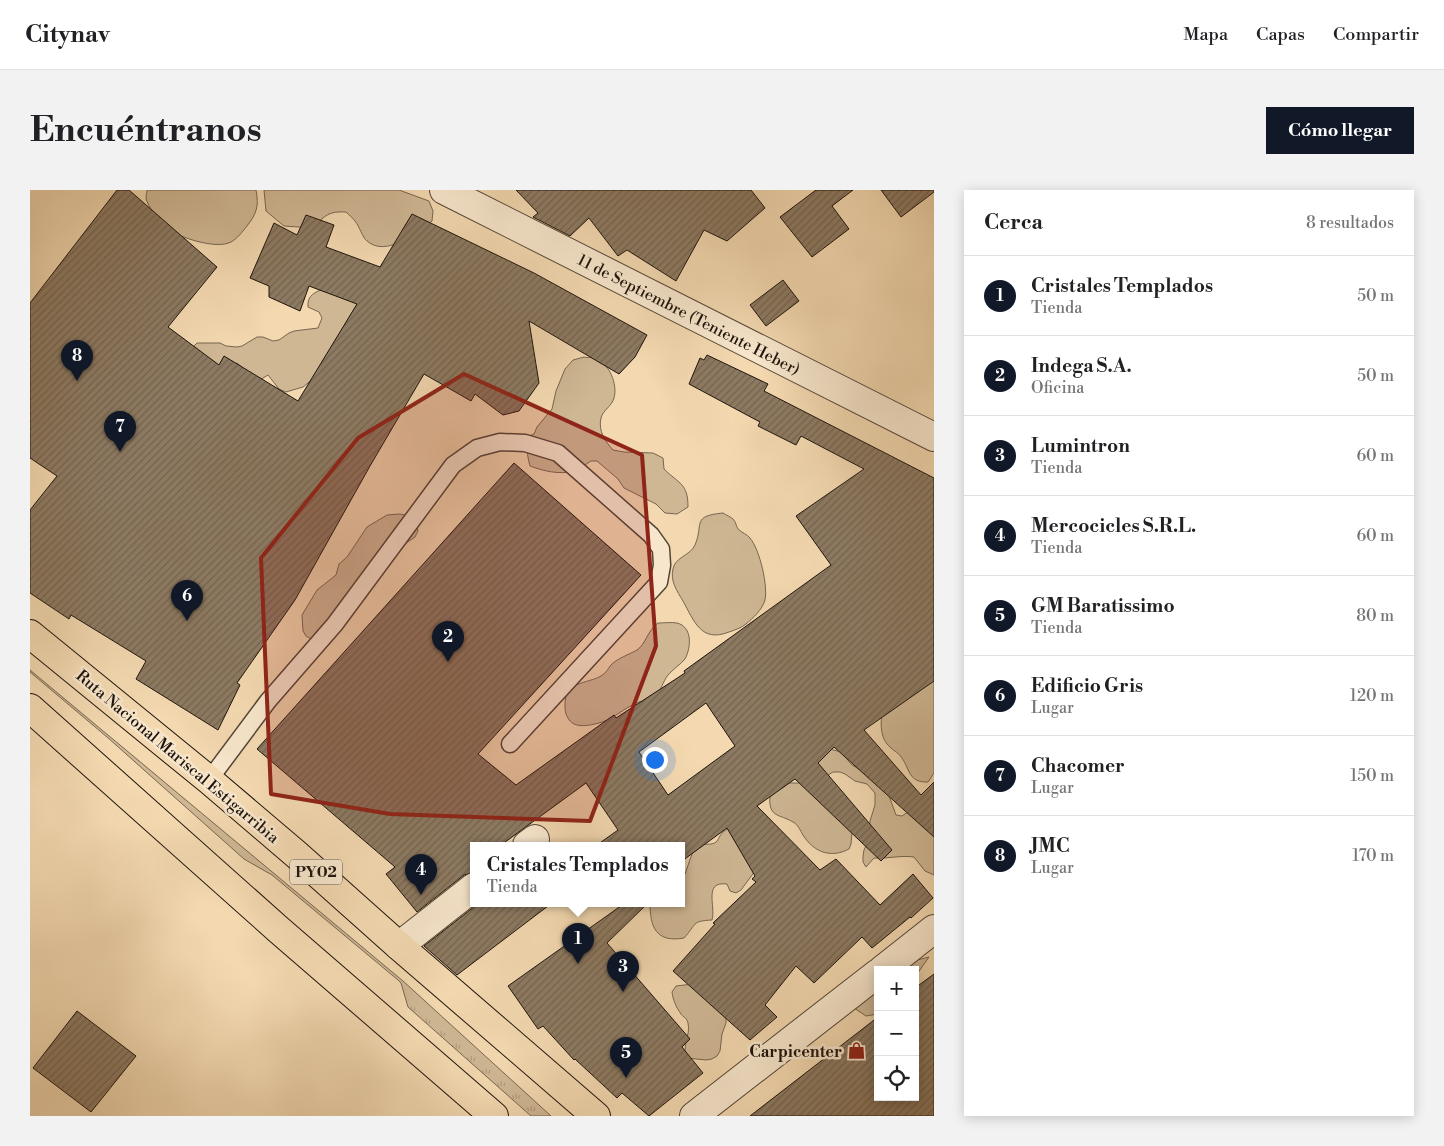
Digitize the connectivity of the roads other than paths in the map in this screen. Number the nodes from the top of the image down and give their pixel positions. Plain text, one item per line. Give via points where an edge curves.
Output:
1 (444, 190) edge
2 (934, 437) edge
3 (30, 634) edge
4 (30, 708) edge
5 (510, 744) dead end
6 (209, 780) junction
7 (470, 890) edge
8 (934, 929) edge
9 (399, 946) junction
10 (887, 966) edge
11 (874, 976) edge
12 (494, 1116) edge
13 (596, 1116) edge
14 (694, 1116) edge

1 - 2 street, 11 de Septiembre (Teniente Heber)
3 - 6 highway, Ruta Nacional Mariscal Estigarribia / PY02
4 - 12 highway
5 - 6 lane via 659,582 662,565 661,549 650,535 558,453 525,443 500,442 477,448 452,465 335,624 268,701
6 - 9 highway, Ruta Nacional Mariscal Estigarribia / PY02
7 - 9 street
8 - 10 street
9 - 13 highway, Ruta Nacional Mariscal Estigarribia / PY02
11 - 14 street

